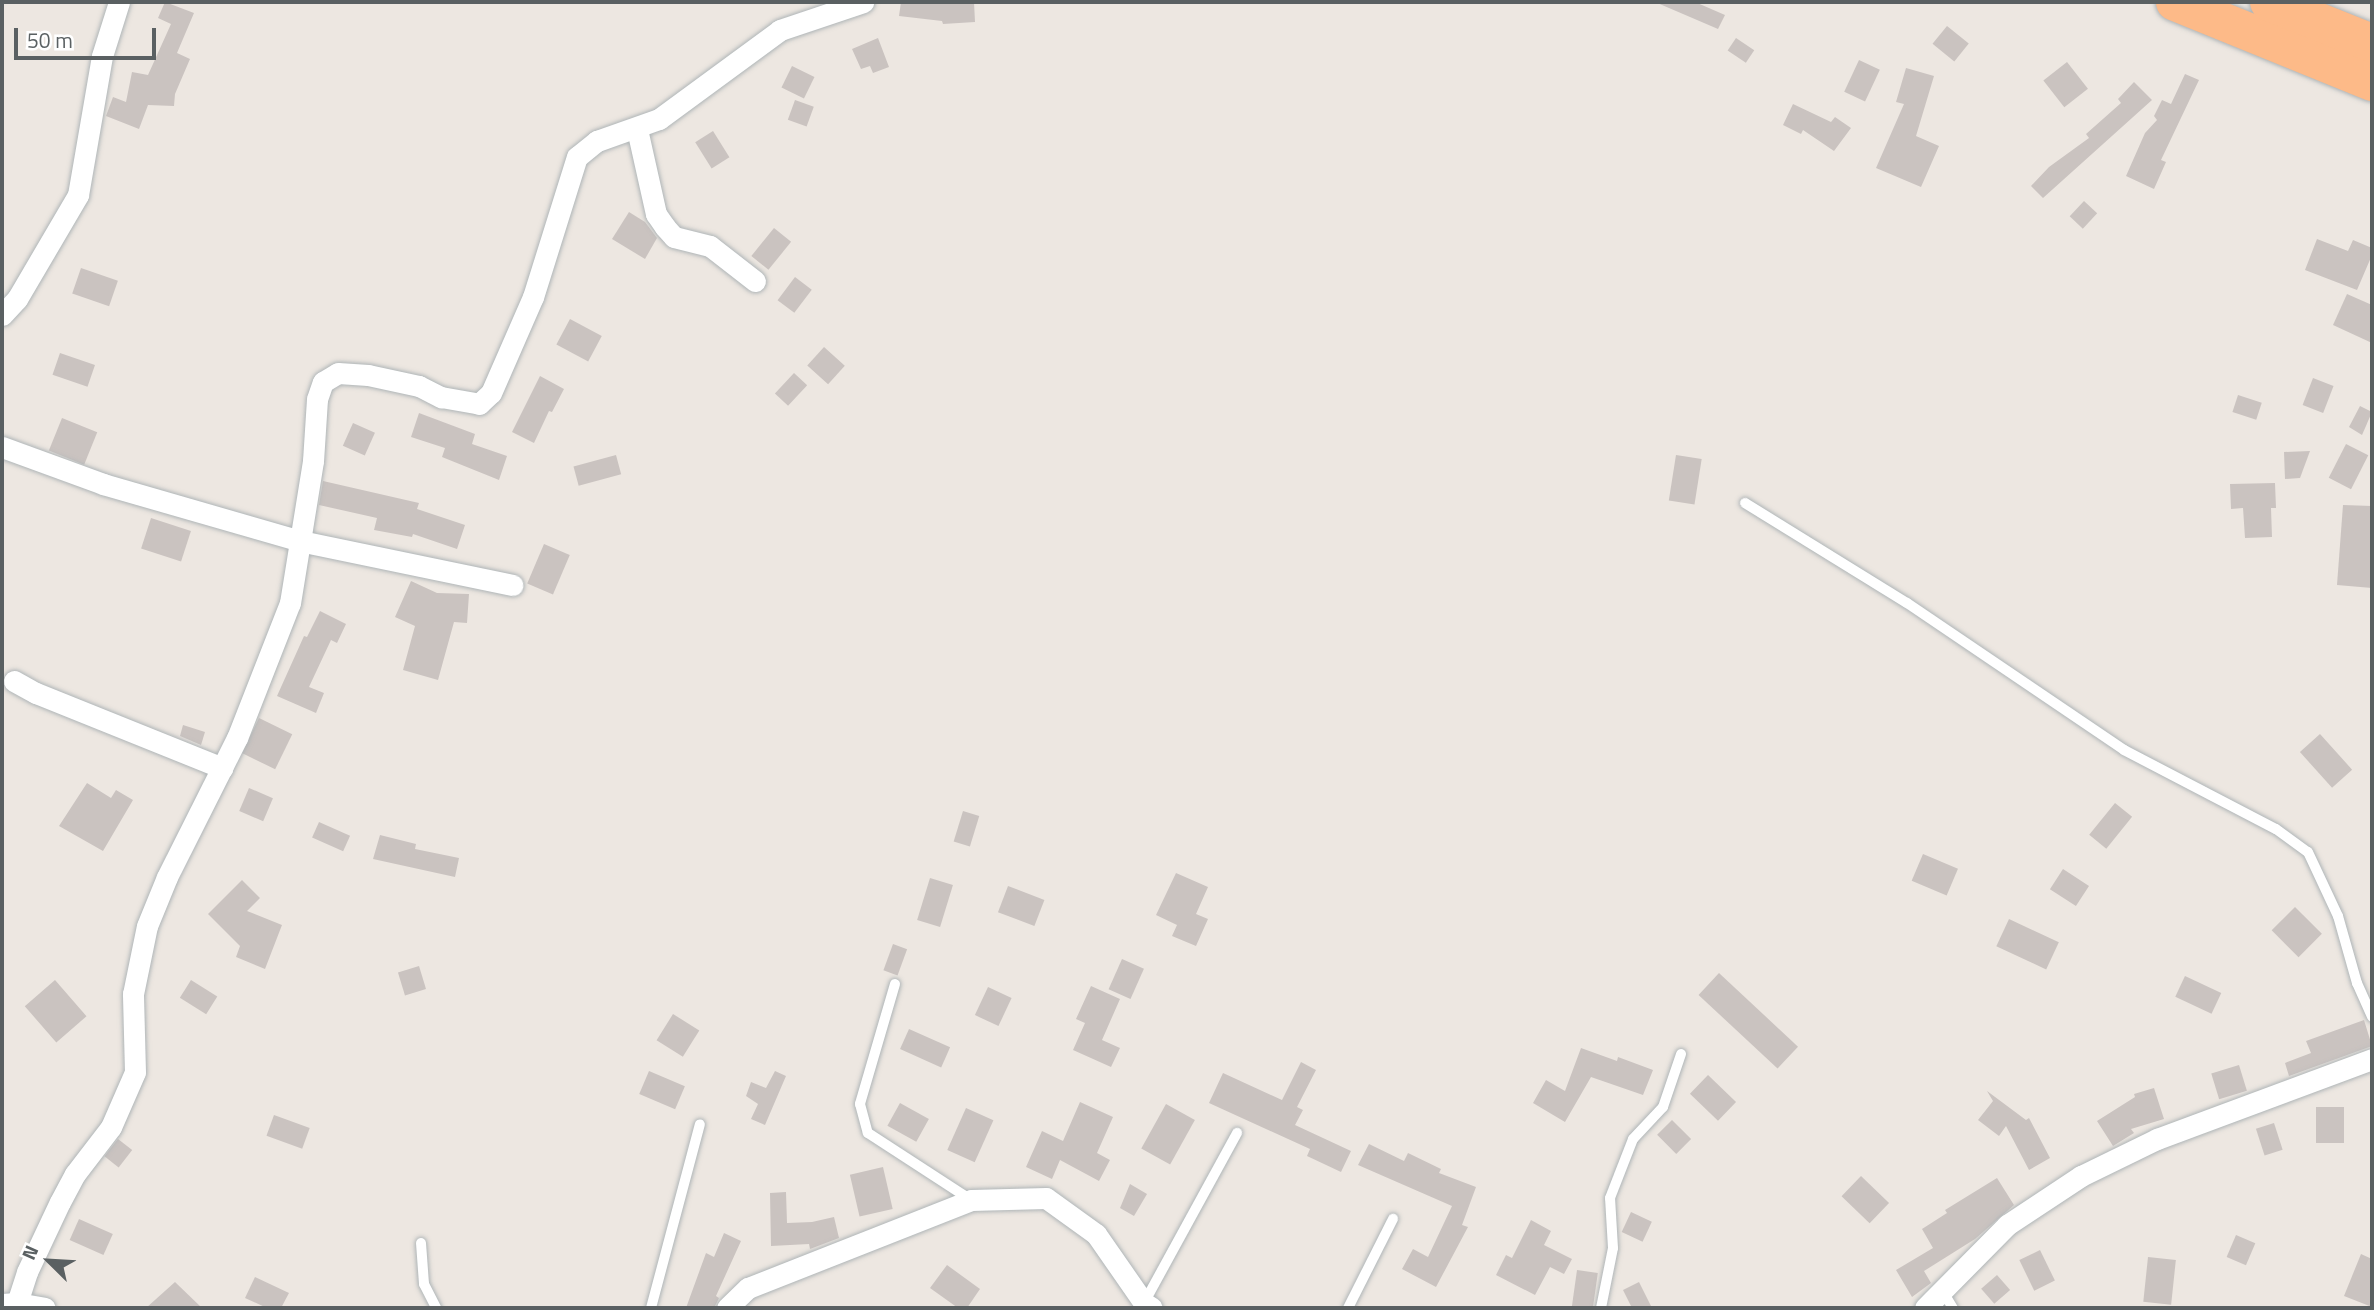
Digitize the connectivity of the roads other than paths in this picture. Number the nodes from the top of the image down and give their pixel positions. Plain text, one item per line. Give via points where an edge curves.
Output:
1 (119, 2) edge
2 (863, 2) edge
3 (2175, 2) edge
4 (2269, 2) edge
5 (2372, 43) edge
6 (2372, 82) edge
7 (637, 129) junction
8 (755, 281) dead end
9 (2, 315) edge
10 (2, 447) edge
11 (1745, 503) dead end
12 (300, 541) junction
13 (513, 585) dead end
14 (14, 681) dead end
15 (223, 768) junction
16 (895, 984) dead end
17 (2372, 1017) edge
18 (1681, 1054) dead end
19 (2372, 1059) edge
20 (700, 1124) dead end
21 (1237, 1133) dead end
22 (971, 1200) junction
23 (1393, 1219) dead end
24 (421, 1243) dead end
25 (1942, 1290) junction
26 (10, 1304) edge
27 (1148, 1306) edge
28 (46, 1308) edge
29 (436, 1308) edge
30 (651, 1308) edge
31 (727, 1308) edge
32 (1348, 1308) edge
33 (1601, 1308) edge
34 (1925, 1308) edge
35 (1953, 1308) edge

1 - 9 street via 102,56 78,195 17,299
2 - 7 street via 780,30 659,119
3 - 6 highway
4 - 5 highway
7 - 8 street via 656,214 665,227 674,237 710,246
7 - 12 street via 597,141 577,157 533,297 491,393 480,404 368,375 338,373 323,382 317,399
10 - 12 street via 103,484
11 - 17 lane via 1907,603 2124,750 2276,829 2308,852 2338,916 2357,984
12 - 13 street
12 - 15 street via 290,603
14 - 15 street
15 - 26 street via 147,926 134,994 135,1072 111,1128 75,1174
16 - 22 lane via 860,1104 867,1133
18 - 33 lane via 1663,1107 1633,1139 1610,1198 1614,1248
19 - 25 street via 2157,1139 2081,1176 2007,1225
20 - 30 lane
21 - 27 lane
22 - 27 street via 1046,1198 1096,1234
22 - 31 street via 748,1288
23 - 32 lane
24 - 29 lane via 424,1284
25 - 34 street
25 - 35 lane
26 - 28 street

